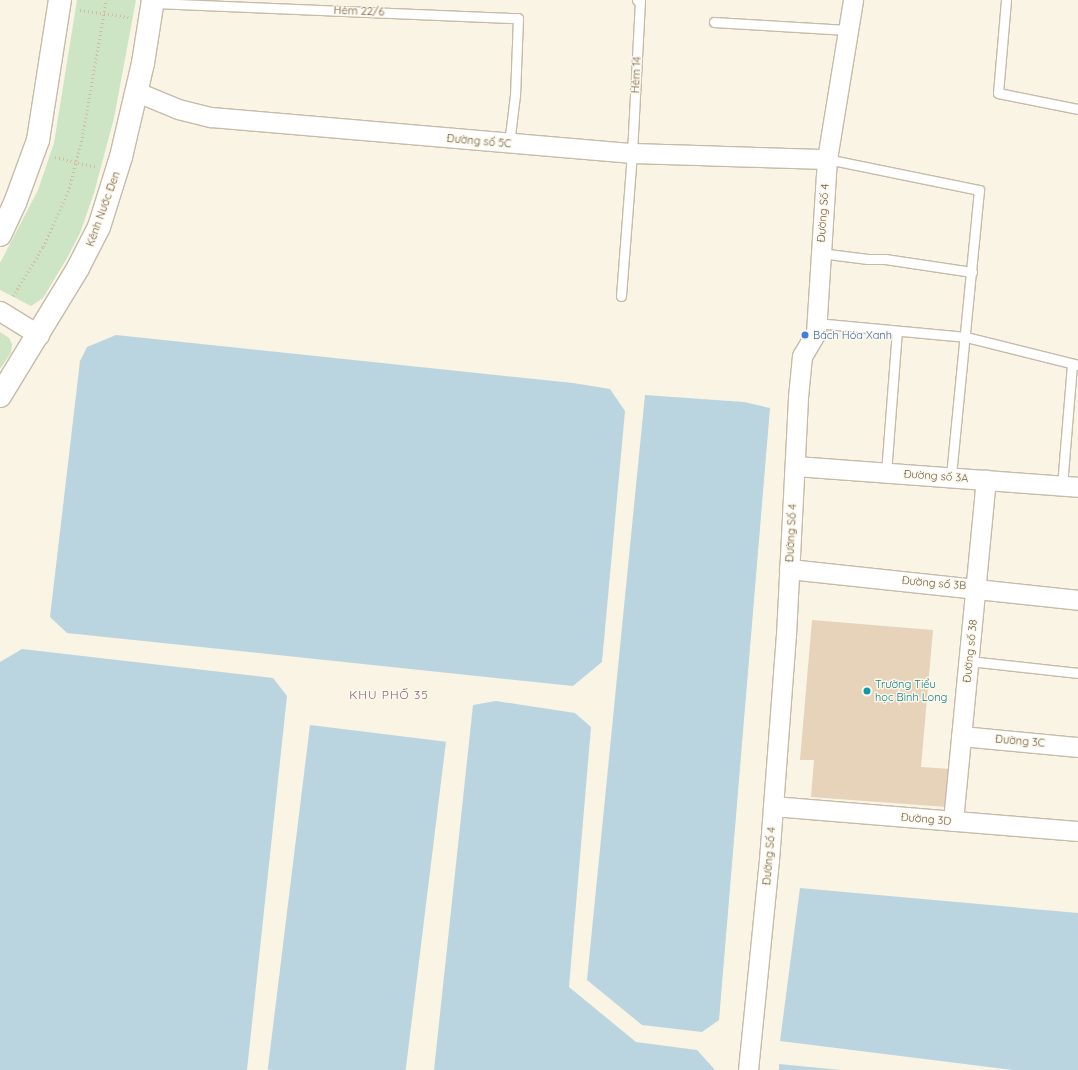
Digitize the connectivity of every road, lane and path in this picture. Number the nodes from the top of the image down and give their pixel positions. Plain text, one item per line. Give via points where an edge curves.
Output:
1 (106, 0) edge
2 (637, 0) edge
3 (853, 0) edge
4 (1006, 0) edge
5 (153, 2) edge
6 (69, 5) edge
7 (104, 13) junction
8 (130, 17) dead end
9 (714, 22) dead end
10 (847, 30) junction
11 (137, 92) junction
12 (1078, 109) edge
13 (509, 144) junction
14 (632, 153) junction
15 (47, 155) dead end
16 (827, 159) junction
17 (77, 162) junction
18 (104, 169) dead end
19 (0, 235) edge
20 (820, 253) junction
21 (972, 272) junction
22 (621, 296) dead end
23 (5, 305) edge
24 (816, 323) junction
25 (897, 331) junction
26 (39, 335) junction
27 (966, 337) junction
28 (1075, 365) edge
29 (0, 396) edge
30 (795, 466) junction
31 (886, 472) junction
32 (951, 478) junction
33 (986, 480) junction
34 (1070, 486) edge
35 (789, 569) junction
36 (976, 587) junction
37 (1078, 600) edge
38 (969, 661) junction
39 (1078, 673) edge
40 (961, 736) junction
41 (1078, 747) edge
42 (773, 806) junction
43 (953, 821) junction
44 (1078, 831) edge
45 (748, 1070) edge

1 - 7 path
2 - 14 lane, Hẻm 14 via 640,0
3 - 10 street, Đường Số 4
4 - 12 lane via 998,93
5 - 11 street, Kênh Nước Đen
5 - 13 lane, Hẻm 22/6 via 518,18 515,95
6 - 7 path
6 - 19 street via 38,140 16,203
7 - 8 path
7 - 17 path
9 - 10 lane
10 - 16 street, Đường Số 4
11 - 13 street, Đường số 5C via 178,109 211,117
11 - 26 street, Kênh Nước Đen via 114,183 99,227
13 - 14 street, Đường số 5C
14 - 16 street, Đường số 5C
14 - 22 lane, Hẻm 14
15 - 17 path
16 - 20 street, Đường Số 4
16 - 21 lane via 979,190
17 - 18 path
17 - 23 path via 56,220 43,247
20 - 21 lane via 885,259
20 - 24 street, Đường Số 4
21 - 27 lane
23 - 26 street
24 - 25 lane
24 - 30 street, Đường Số 4 via 816,333 802,356
25 - 27 lane
25 - 31 lane
26 - 29 street, Kênh Nước Đen
27 - 28 lane
27 - 32 lane
28 - 34 lane
30 - 31 street, Đường số 3A
30 - 35 street, Đường Số 4
31 - 32 street, Đường số 3A
32 - 33 street, Đường số 3A
33 - 34 street, Đường số 3A
33 - 36 street, Đường số 38
35 - 36 street, Đường số 3B
35 - 42 street, Đường Số 4
36 - 37 street, Đường số 3B
36 - 38 street, Đường số 38
38 - 39 lane
38 - 40 street, Đường số 38
40 - 41 street, Đường 3C
40 - 43 street, Đường số 38
42 - 43 street, Đường 3D
42 - 45 street, Đường Số 4
43 - 44 street, Đường 3D

